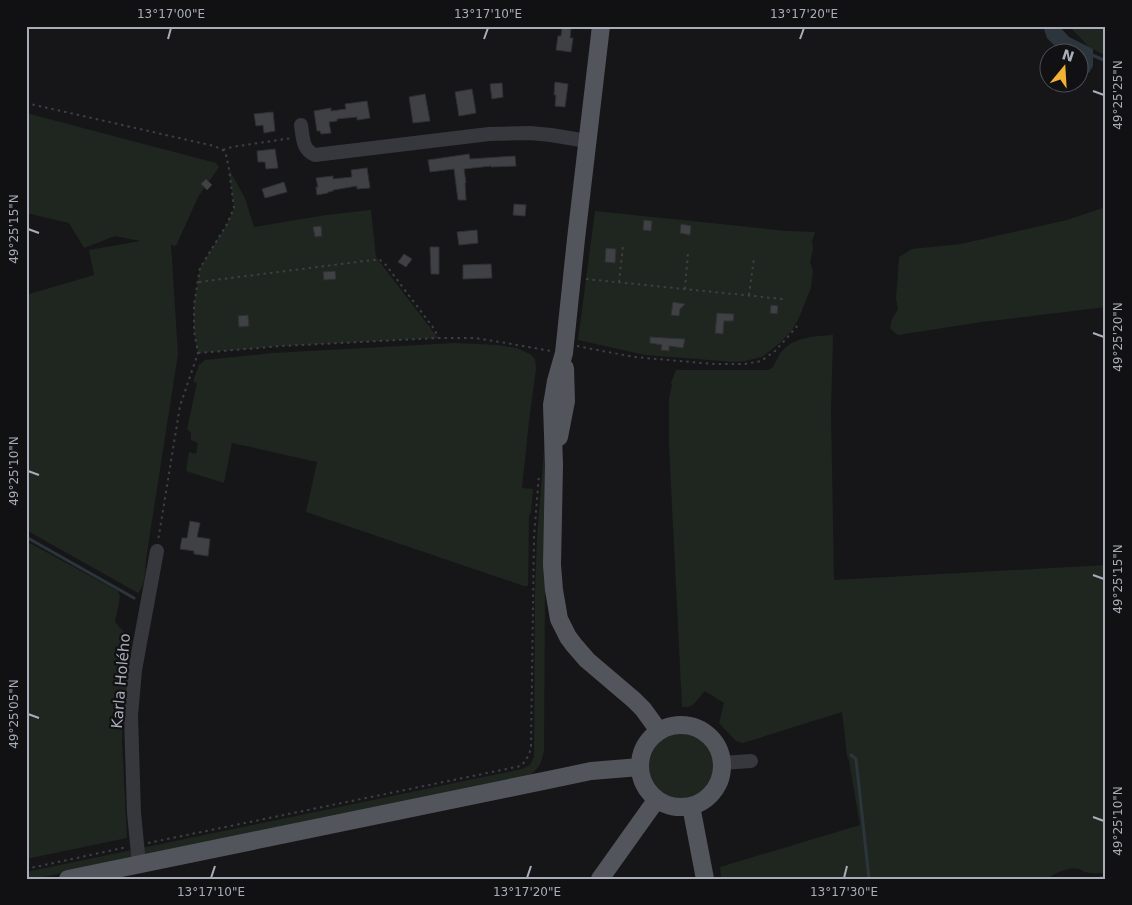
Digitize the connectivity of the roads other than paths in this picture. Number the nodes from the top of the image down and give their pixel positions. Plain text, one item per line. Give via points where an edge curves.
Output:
1 (601, 26) edge
2 (302, 131) road end
3 (587, 141) junction
4 (157, 550) road end
5 (659, 731) junction
6 (751, 761) dead end
7 (722, 763) junction
8 (640, 767) junction
9 (657, 799) junction
10 (691, 806) junction
11 (139, 864) junction
12 (68, 879) edge
13 (600, 879) edge
14 (705, 879) edge

1 - 3 main road
2 - 3 street via 306,149 315,155 490,134 544,135
3 - 5 main road via 564,348 566,401 547,467 555,600 559,619 568,637 580,652 643,709
4 - 11 street, Karla Holého via 131,716
5 - 7 main road via 680,725 700,730 714,742
5 - 8 main road via 645,746
6 - 7 street
7 - 10 main road via 715,790
8 - 9 main road via 644,785
8 - 11 main road via 572,775
9 - 10 main road via 671,806
9 - 13 main road
10 - 14 main road
11 - 12 main road

